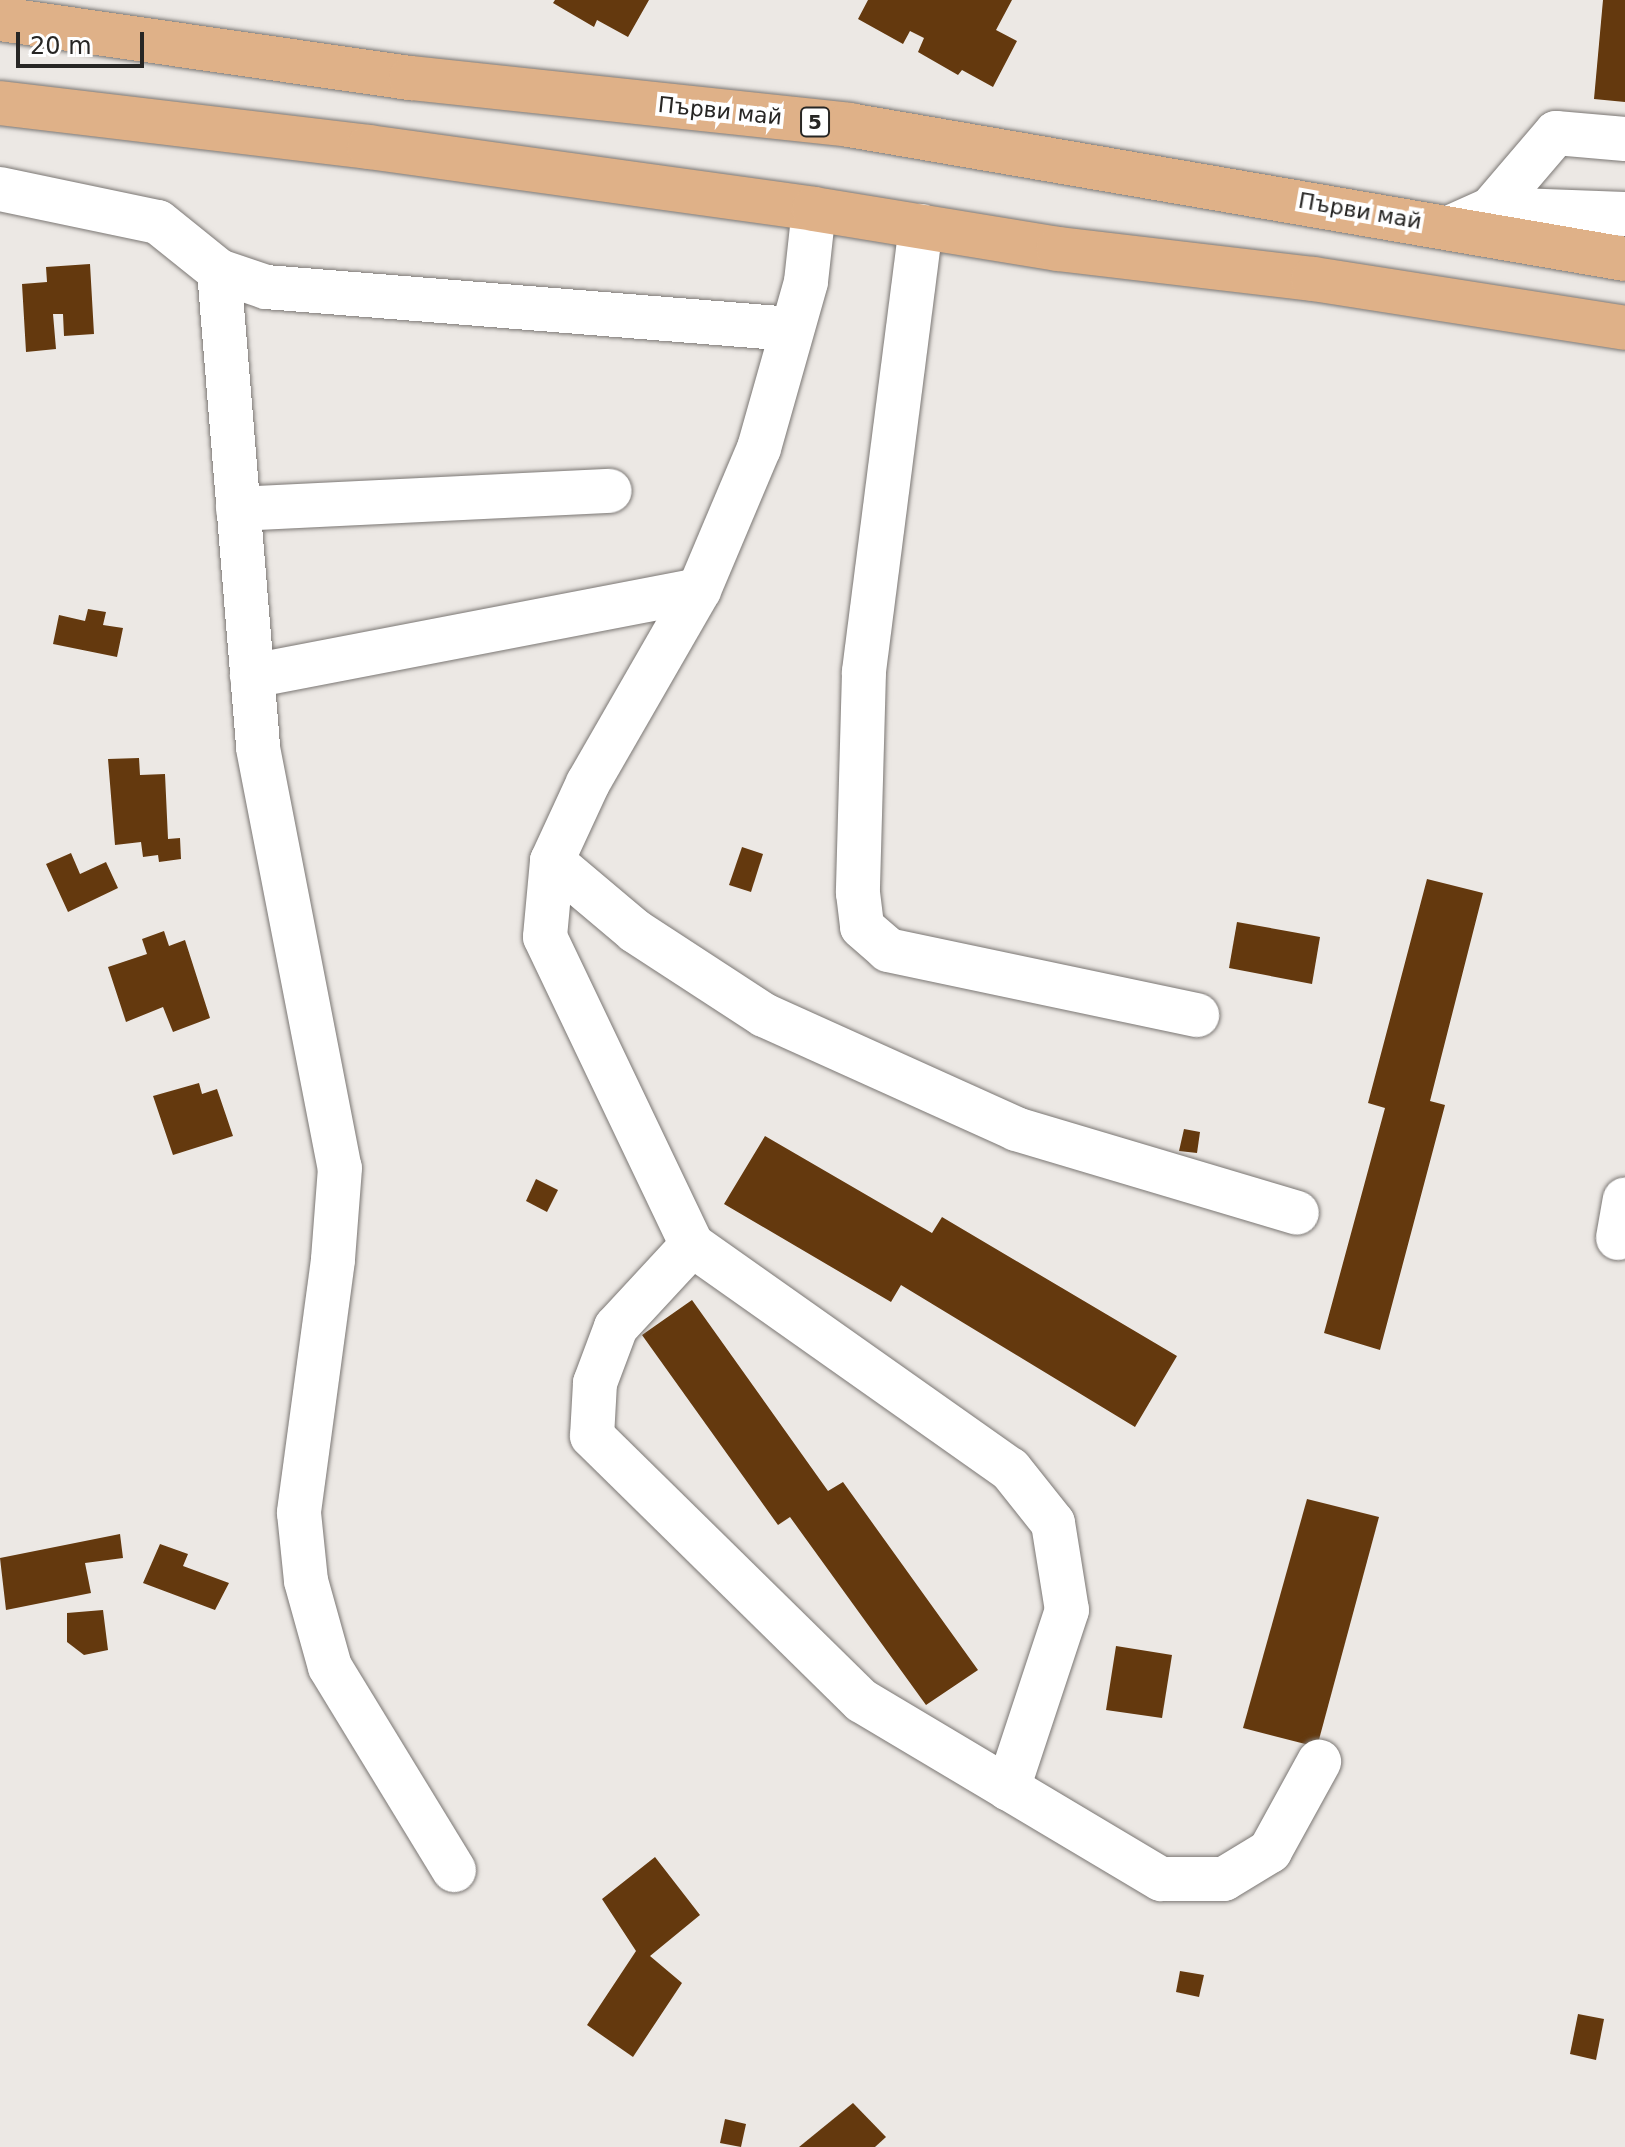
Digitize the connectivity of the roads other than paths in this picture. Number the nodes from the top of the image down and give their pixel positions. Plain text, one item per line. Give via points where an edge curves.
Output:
1 (0, 19) edge
2 (0, 103) edge
3 (1625, 139) edge
4 (0, 189) edge
5 (814, 209) junction
6 (1491, 209) junction
7 (1625, 214) edge
8 (921, 226) junction
9 (1451, 227) junction
10 (1625, 259) edge
11 (219, 271) junction
12 (1625, 328) edge
13 (791, 329) junction
14 (610, 491) dead end
15 (238, 509) junction
16 (699, 590) junction
17 (252, 676) junction
18 (552, 861) junction
19 (1197, 1015) dead end
20 (1297, 1213) dead end
21 (692, 1245) junction
22 (1319, 1762) dead end
23 (1008, 1788) junction
24 (454, 1870) dead end

1 - 9 main road, Първи май / 5 via 411,78 849,125
2 - 5 main road via 369,147
3 - 6 lane via 1556,133
4 - 11 lane via 158,222
5 - 8 main road
5 - 13 lane via 806,282
6 - 7 lane
6 - 9 lane
8 - 12 main road
8 - 19 lane via 864,672 858,893 862,927 888,950
9 - 10 main road, Първи май / 5
11 - 13 lane via 266,287
11 - 15 lane
13 - 16 lane via 759,448
14 - 15 lane
15 - 17 lane
16 - 17 lane
16 - 18 lane via 588,783
17 - 24 lane via 258,748 340,1168 299,1513 306,1581 330,1667
18 - 20 lane via 635,931 764,1015 1016,1129
18 - 21 lane via 545,937
21 - 23 lane via 1010,1469 1053,1523 1067,1610
21 - 23 lane via 616,1327 595,1383 592,1436 862,1701
22 - 23 lane via 1270,1851 1224,1879 1161,1879

